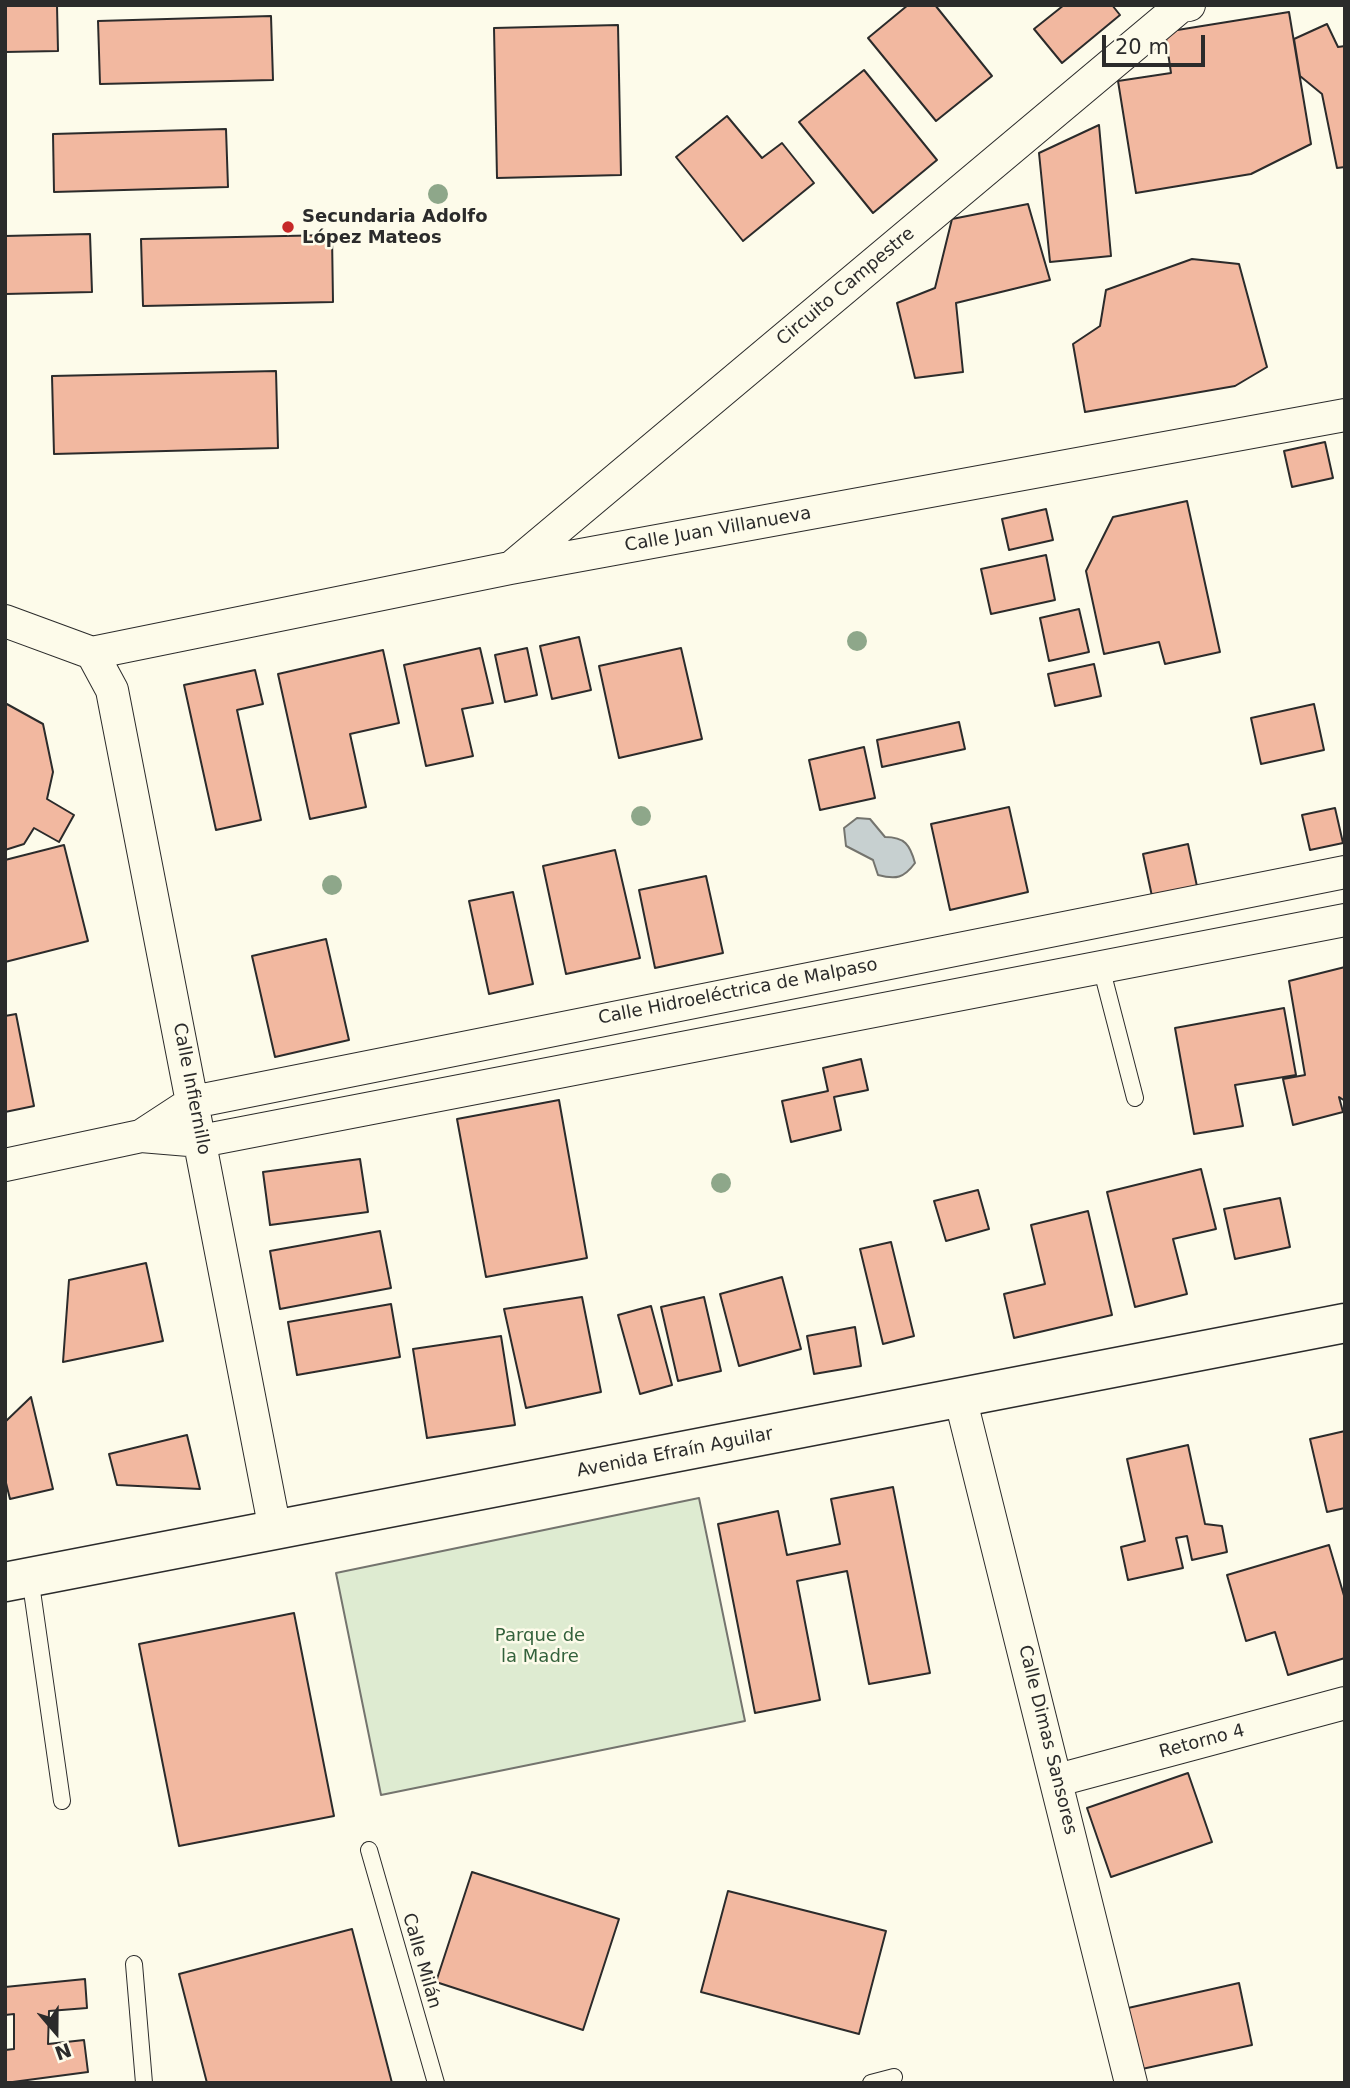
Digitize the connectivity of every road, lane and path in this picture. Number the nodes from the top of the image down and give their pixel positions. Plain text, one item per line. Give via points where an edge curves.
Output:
1 (1189, 5) edge
2 (1180, 6) edge
3 (1345, 415) edge
4 (510, 568) junction
5 (5, 621) edge
6 (92, 653) junction
7 (1345, 872) edge
8 (1345, 920) edge
9 (1089, 922) junction
10 (1101, 967) junction
11 (1135, 1098) dead end
12 (193, 1102) junction
13 (141, 1136) junction
14 (201, 1141) junction
15 (5, 1165) edge
16 (1345, 1323) edge
17 (960, 1397) junction
18 (275, 1531) junction
19 (18, 1580) edge
20 (1345, 1703) edge
21 (1058, 1780) junction
22 (62, 1801) dead end
23 (369, 1850) dead end
24 (134, 1964) dead end
25 (894, 2077) dead end
26 (144, 2083) edge
27 (436, 2083) edge
28 (870, 2083) edge
29 (1131, 2083) edge

1 - 2 street, Circuito Campestre
2 - 4 street, Circuito Campestre
3 - 4 street, Calle Juan Villanueva
4 - 6 street, Calle Juan Villanueva
5 - 6 street
6 - 12 street, Calle Infiernillo via 112,690
7 - 9 street, Calle Hidroeléctrica de Malpaso
8 - 10 street, Calle Hidroeléctrica de Malpaso
9 - 10 street
9 - 12 street, Calle Hidroeléctrica de Malpaso
10 - 11 lane
10 - 14 street, Calle Hidroeléctrica de Malpaso
12 - 13 street, Calle Hidroeléctrica de Malpaso
12 - 14 street, Calle Infiernillo
13 - 14 street, Calle Hidroeléctrica de Malpaso
13 - 15 street, Calle Hidroeléctrica de Malpaso
14 - 18 street, Calle Infiernillo
16 - 17 main road, Avenida Efraín Aguilar
17 - 18 main road, Avenida Efraín Aguilar
17 - 21 street, Calle Dimas Sansores
18 - 19 main road, Avenida Efraín Aguilar
19 - 22 lane
20 - 21 street, Retorno 4
21 - 29 street, Calle Dimas Sansores
23 - 27 lane, Calle Milán
24 - 26 lane
25 - 28 lane

